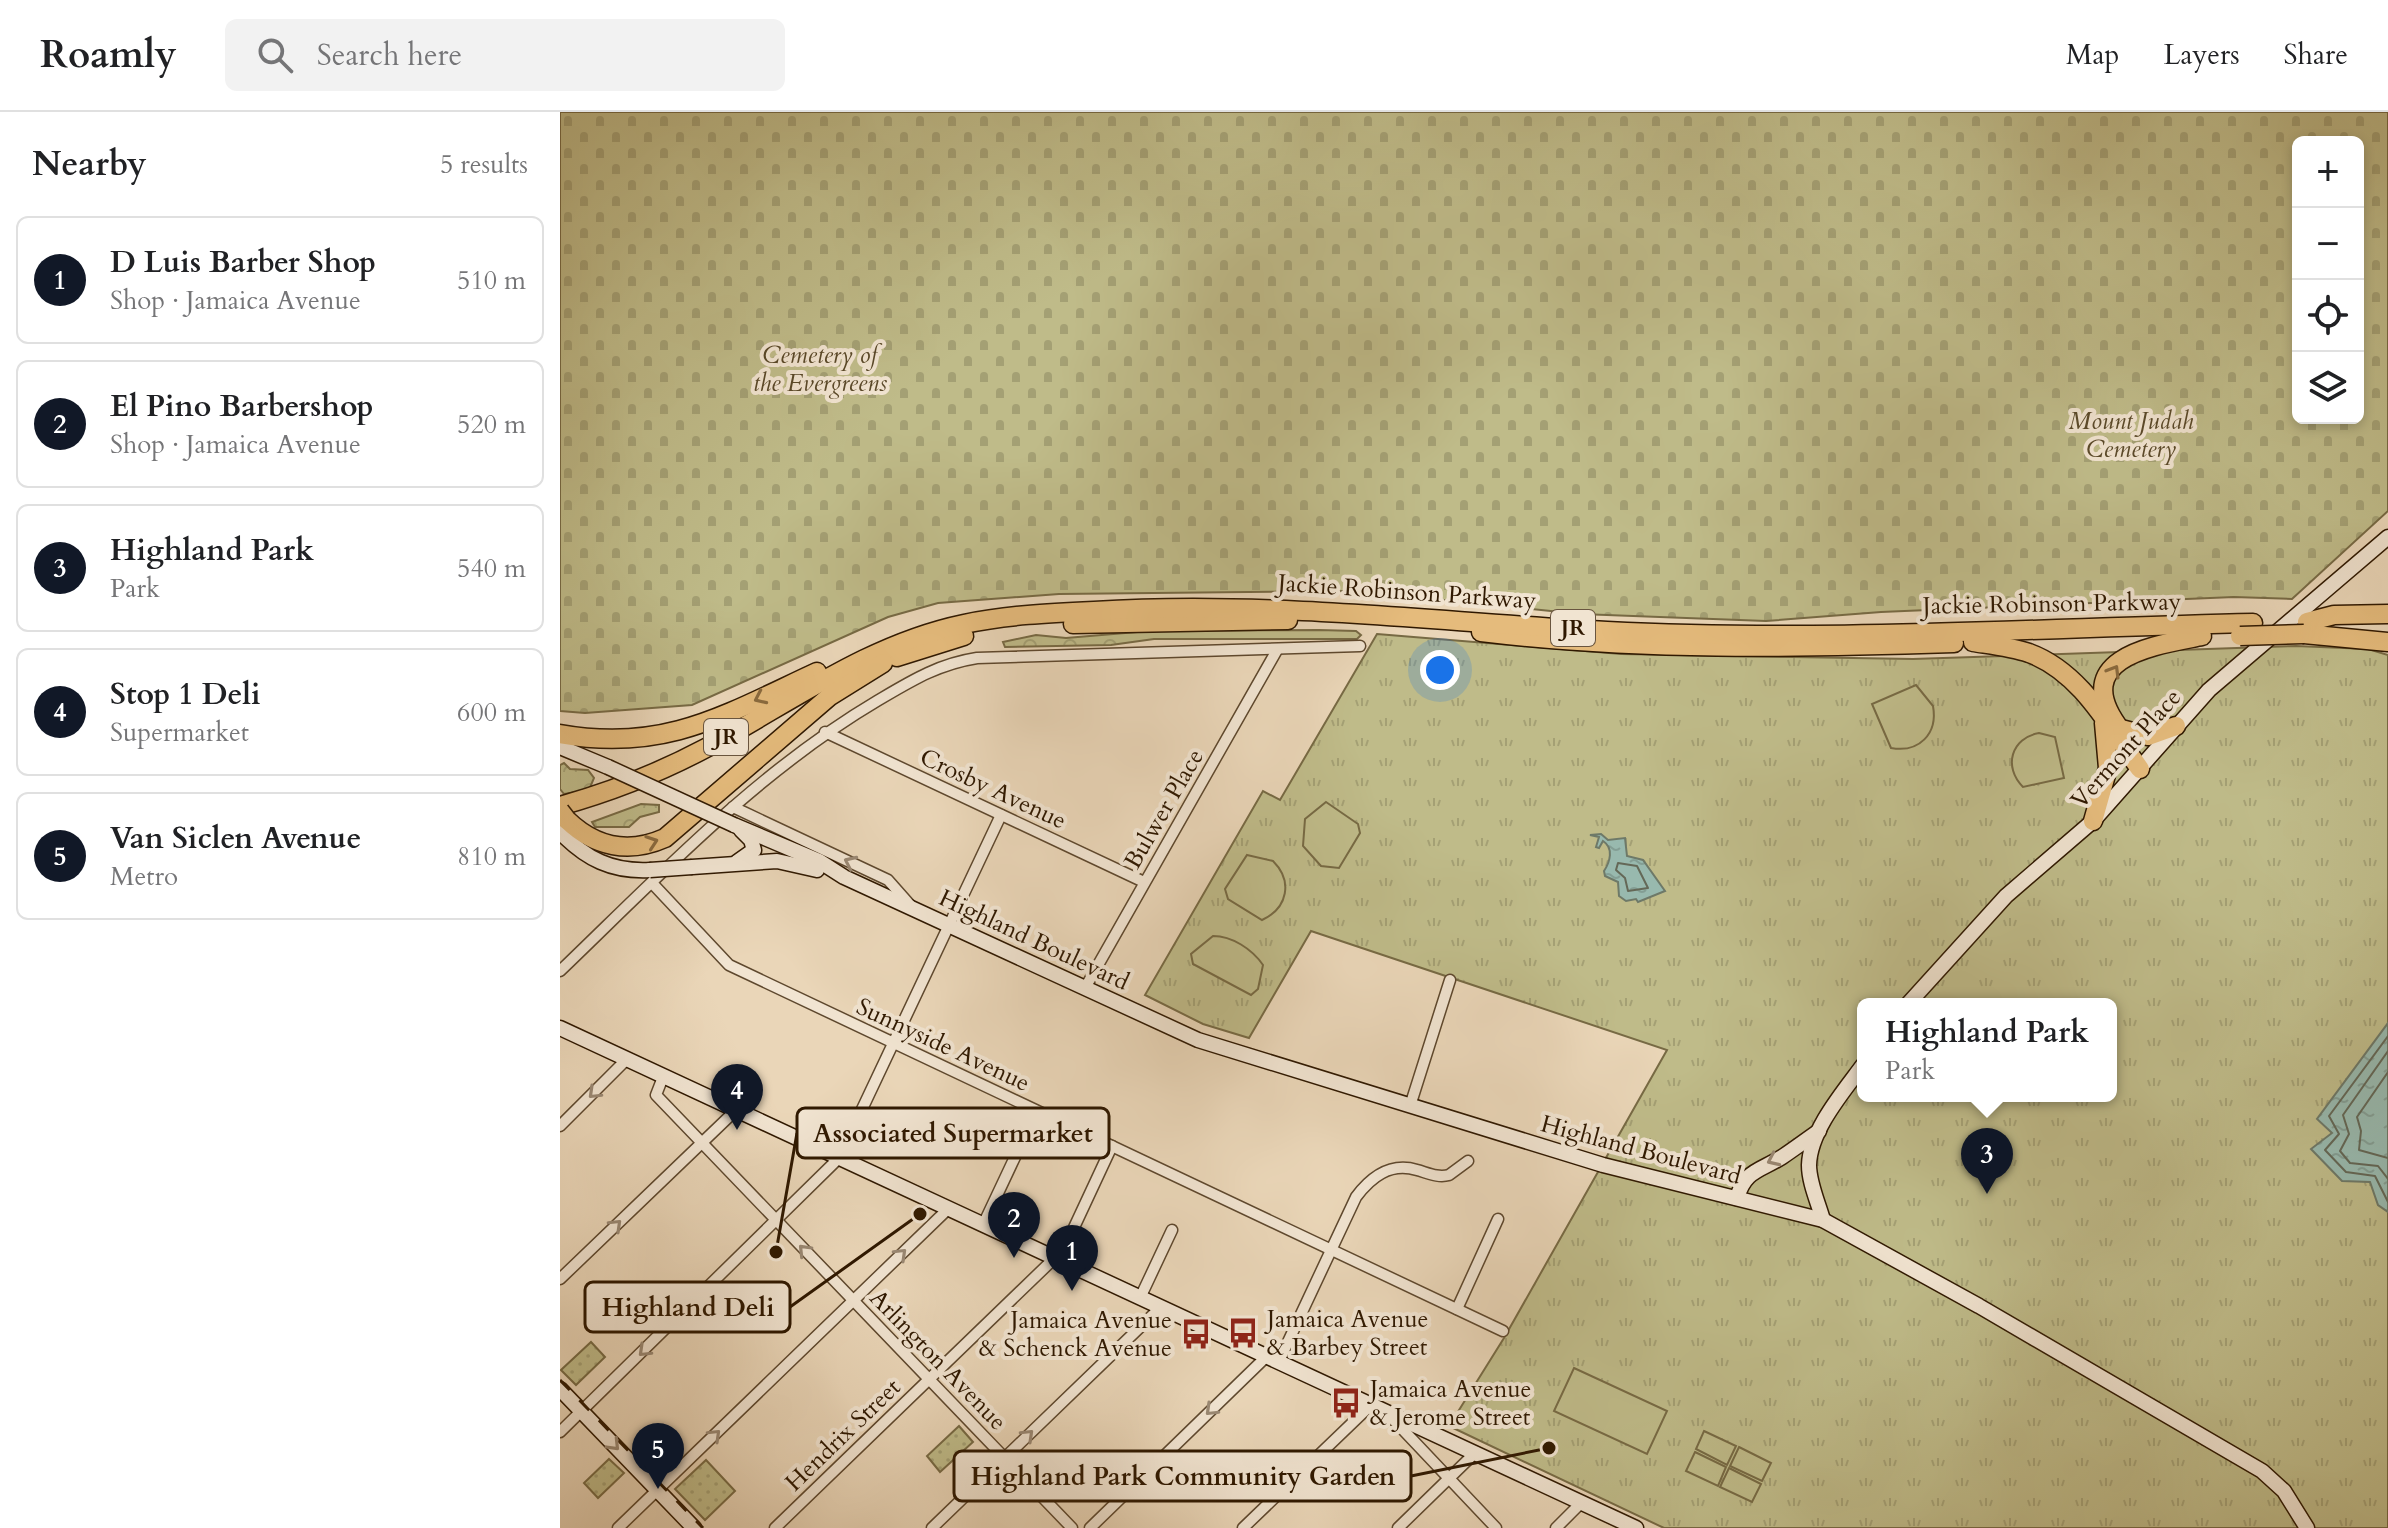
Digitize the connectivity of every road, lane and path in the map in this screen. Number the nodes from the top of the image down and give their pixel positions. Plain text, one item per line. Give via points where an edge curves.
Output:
1 (2388, 537) edge
2 (2388, 614) edge
3 (2306, 628) junction
4 (2246, 629) junction
5 (2388, 630) edge
6 (2202, 636) junction
7 (1973, 642) junction
8 (2388, 642) edge
9 (1360, 646) dead end
10 (1277, 650) junction
11 (883, 656) junction
12 (2112, 725) junction
13 (2176, 726) junction
14 (825, 732) junction
15 (560, 734) edge
16 (560, 747) edge
17 (2142, 766) junction
18 (733, 807) junction
19 (1001, 815) junction
20 (2093, 821) junction
21 (564, 822) edge
22 (736, 826) junction
23 (718, 865) junction
24 (651, 876) junction
25 (844, 877) junction
26 (1144, 882) junction
27 (912, 908) junction
28 (950, 927) junction
29 (560, 971) edge
30 (1450, 980) dead end
31 (1085, 988) junction
32 (1913, 998) edge
33 (560, 1028) edge
34 (895, 1044) junction
35 (626, 1060) junction
36 (1857, 1074) edge
37 (663, 1077) junction
38 (1410, 1106) junction
39 (735, 1111) junction
40 (560, 1126) edge
41 (1819, 1131) junction
42 (701, 1142) junction
43 (1112, 1146) junction
44 (1015, 1157) dead end
45 (839, 1158) junction
46 (1468, 1161) dead end
47 (1737, 1198) junction
48 (948, 1209) junction
49 (1498, 1219) dead end
50 (1823, 1220) junction
51 (777, 1222) junction
52 (983, 1225) junction
53 (1172, 1230) dead end
54 (1331, 1250) junction
55 (1054, 1259) junction
56 (560, 1279) edge
57 (1140, 1298) junction
58 (853, 1301) junction
59 (1161, 1307) junction
60 (1457, 1309) junction
61 (1503, 1331) dead end
62 (1273, 1358) junction
63 (929, 1379) junction
64 (560, 1389) edge
65 (1377, 1406) junction
66 (582, 1411) junction
67 (560, 1432) edge
68 (1476, 1452) junction
69 (1005, 1458) junction
70 (1448, 1479) junction
71 (658, 1490) junction
72 (1582, 1502) junction
73 (618, 1528) edge
74 (694, 1528) edge
75 (775, 1528) edge
76 (932, 1528) edge
77 (1072, 1528) edge
78 (1090, 1528) edge
79 (1243, 1528) edge
80 (1398, 1528) edge
81 (1496, 1528) edge
82 (1556, 1528) edge
83 (1636, 1528) edge
84 (2307, 1528) edge

1 - 13 main road, Vermont Place via 2236,666
2 - 3 highway via 2334,615
3 - 4 highway, Jackie Robinson Parkway / JR, bridge
3 - 5 highway, Jackie Robinson Parkway / JR
3 - 8 highway, Jackie Robinson Parkway / JR
4 - 6 highway, Jackie Robinson Parkway / JR
4 - 11 highway, Jackie Robinson Parkway / JR via 1720,634 1605,631 1341,610 1157,607 982,620 932,632
6 - 7 highway, Jackie Robinson Parkway / JR
12 -> 6 highway via 2108,677 2119,661 2141,648
7 - 11 highway, Jackie Robinson Parkway / JR via 1759,648 1614,644 1350,621 1198,619 997,630
7 - 12 highway via 2024,652 2050,664 2080,687
9 - 10 street
10 - 14 street via 948,662
10 - 26 street, Bulwer Place
11 -> 15 highway via 850,657 679,732 618,741
11 - 21 highway, Jackie Robinson Parkway / JR
21 -> 11 highway via 602,843 626,847 665,838
12 - 13 highway via 2148,736
12 - 17 highway
12 - 20 highway via 2108,768
13 - 17 main road, Vermont Place
14 - 18 street
14 - 19 street, Crosby Avenue
16 - 22 main road, Highland Boulevard, bridge
17 - 20 main road, Vermont Place
18 - 24 street
27 -> 18 street, Highland Boulevard via 888,880
19 - 26 street, Crosby Avenue
19 - 28 street
20 - 32 main road, Vermont Place via 2006,896
21 - 24 main road, Highland Boulevard via 606,865
22 - 23 main road via 751,840 753,853
22 - 25 main road, Highland Boulevard
23 - 24 main road, Highland Boulevard, bridge
23 - 25 main road, Highland Boulevard via 785,861
24 - 29 street
24 - 34 street, Sunnyside Avenue via 729,965
25 - 27 main road, Highland Boulevard
26 - 31 street, Bulwer Place
27 - 28 main road, Highland Boulevard
28 - 31 main road, Highland Boulevard
28 - 34 street
30 - 38 street
31 - 38 main road, Highland Boulevard via 1198,1040
33 - 35 main road
34 - 43 street, Sunnyside Avenue
34 - 45 street
35 - 37 main road
35 -> 40 street
36 - 41 main road
37 - 39 main road
37 - 42 street, Arlington Avenue via 656,1095
38 - 47 main road, Highland Boulevard via 1603,1165
39 - 42 street
39 - 45 main road
41 -> 47 main road via 1754,1169
41 - 50 main road via 1809,1164
42 - 51 street, Arlington Avenue
56 -> 42 street
43 - 54 street, Sunnyside Avenue
43 - 55 street, Hendrix Street via 1064,1249
44 - 52 street
45 - 48 main road
45 - 51 street
46 - 54 street via 1442,1177 1412,1168 1373,1177 1356,1197
47 - 50 main road, Highland Boulevard
48 - 52 main road
58 -> 48 street
49 - 60 street
50 - 84 main road, Highland Boulevard via 2262,1471 2284,1491
58 -> 51 street, Arlington Avenue
51 -> 66 street
52 - 55 main road
53 - 57 street
54 - 60 street, Sunnyside Avenue
54 - 62 street
55 - 57 main road
55 - 63 street, Hendrix Street
57 - 59 main road
58 - 63 street, Arlington Avenue
71 -> 58 street
59 - 62 main road
69 -> 59 street
60 - 61 street, Sunnyside Avenue
62 - 65 main road
62 -> 78 street
63 - 69 street, Arlington Avenue
63 - 75 street, Hendrix Street
64 - 66 main road
65 - 68 main road
65 - 70 street
65 - 79 street
66 - 67 street
66 -> 71 main road
68 - 70 street
68 - 72 main road
69 - 76 street
69 - 77 street, Arlington Avenue
70 - 80 street
70 - 81 street
71 - 73 street
71 - 74 main road
72 - 82 street
72 - 83 main road

